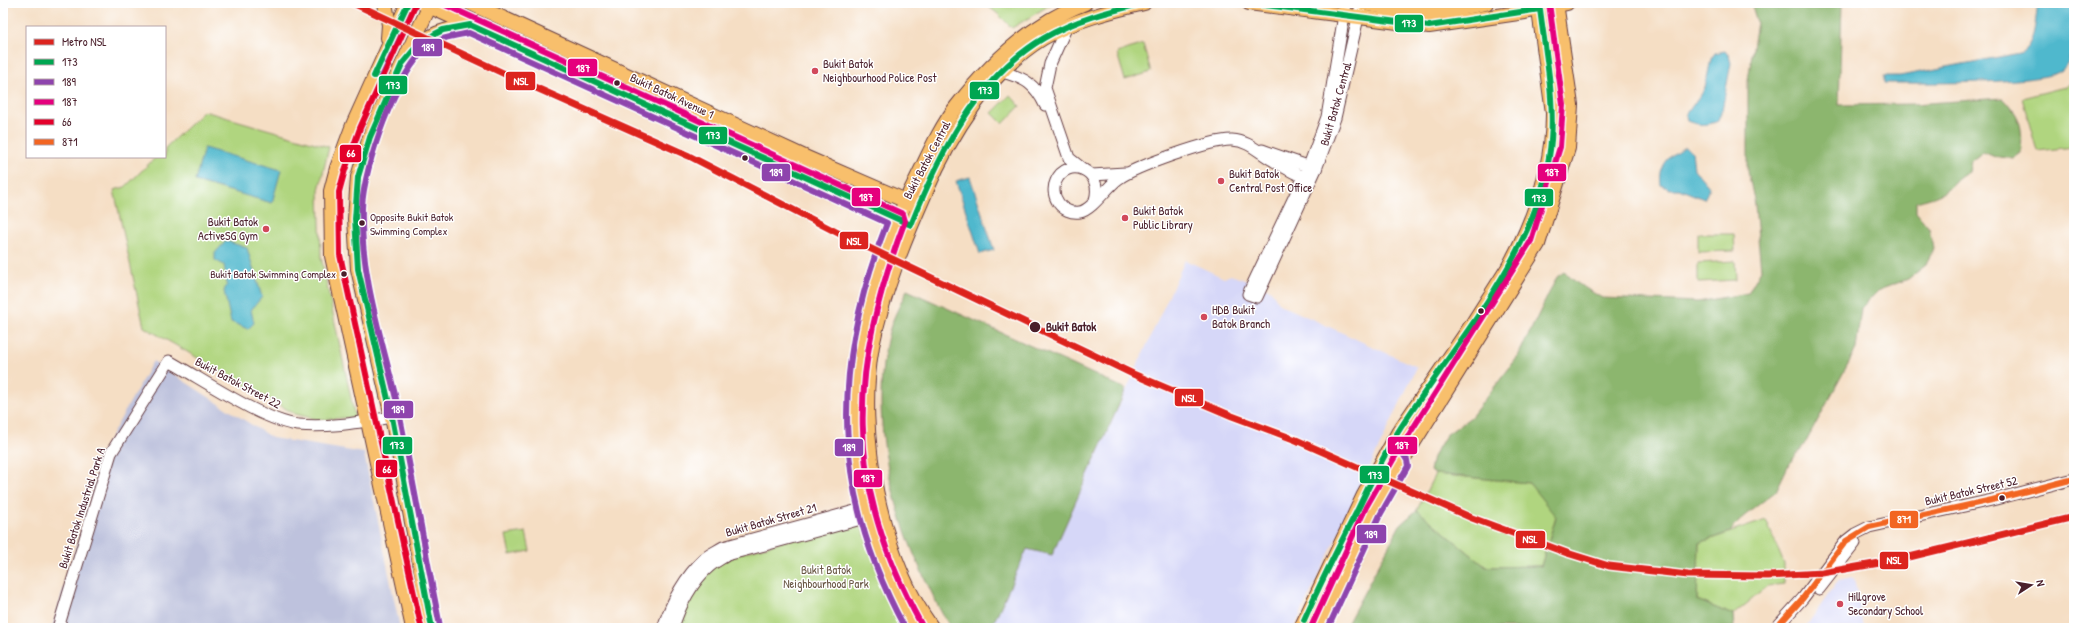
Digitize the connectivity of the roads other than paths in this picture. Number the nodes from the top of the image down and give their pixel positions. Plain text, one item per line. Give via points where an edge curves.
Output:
1 (385, 3) edge
2 (408, 3) edge
3 (1085, 3) edge
4 (1144, 3) edge
5 (1249, 3) edge
6 (1362, 3) edge
7 (1486, 3) edge
8 (427, 4) edge
9 (1560, 4) edge
10 (477, 5) edge
11 (1539, 6) edge
12 (1349, 12) edge
13 (470, 25) junction
14 (1067, 26) junction
15 (388, 44) junction
16 (402, 64) junction
17 (1002, 72) junction
18 (1258, 149) junction
19 (1312, 167) junction
20 (1090, 173) junction
21 (1127, 173) junction
22 (1307, 178) junction
23 (1056, 180) junction
24 (1095, 200) junction
25 (905, 201) junction
26 (918, 208) junction
27 (897, 219) junction
28 (911, 226) junction
29 (1253, 296) dead end
30 (169, 361) joint
31 (392, 417) junction
32 (368, 421) junction
33 (2074, 479) edge
34 (2074, 486) edge
35 (880, 509) junction
36 (866, 512) junction
37 (58, 628) edge
38 (413, 628) edge
39 (432, 628) edge
40 (663, 628) edge
41 (673, 628) edge
42 (914, 628) edge
43 (932, 628) edge
44 (1300, 628) edge
45 (1319, 628) edge
46 (1776, 628) edge
47 (1786, 628) edge

1 - 15 main road via 389,24
2 - 15 main road
3 - 25 main road, Bukit Batok Central via 1069,9 1032,31 973,86 938,135
4 - 14 main road, Bukit Batok Central via 1110,10
5 - 12 main road
6 - 7 main road, Bukit Batok Central via 1416,12 1440,12
6 - 12 street, Bukit Batok Central
8 - 13 main road, Bukit Batok Avenue 1
8 - 16 main road
9 - 11 main road
9 - 45 main road via 1571,105 1568,148 1538,244 1373,511
10 - 25 main road, Bukit Batok Avenue 1
11 - 12 main road via 1429,26
11 - 44 main road via 1553,128 1546,171 1524,240 1471,326 1424,392 1392,443
12 - 19 street, Bukit Batok Central via 1335,118
13 - 16 main road via 435,34 418,45
13 - 27 main road, Bukit Batok Avenue 1
14 - 17 main road, Bukit Batok Central via 1033,45
14 - 20 street via 1050,64 1045,88 1069,158
15 - 32 main road via 350,132 332,191 332,256
16 - 31 main road via 370,137 358,177 355,219 358,269
17 - 23 street via 1018,76 1037,90 1046,107 1062,164
17 - 26 main road, Bukit Batok Central via 986,90 941,157
18 - 19 street
18 - 21 street via 1237,141 1216,140
18 - 22 street via 1273,161
19 - 22 street, Bukit Batok Central
20 - 21 street
20 - 23 street via 1081,168 1066,170
20 - 24 street via 1098,192
21 - 24 street
22 - 29 street, Bukit Batok Central
23 - 24 street via 1054,196 1064,209 1079,212 1086,210
25 - 26 main road, Bukit Batok Avenue 1
25 - 27 main road, Bukit Batok Central
26 - 28 main road, Bukit Batok Central
27 - 28 main road, Bukit Batok Avenue 1
27 - 36 main road, Bukit Batok Central via 873,289 861,335 857,369 854,406 856,457
28 - 35 main road, Bukit Batok Central via 882,303 871,355 867,391 867,421
30 - 32 street, Bukit Batok Street 22 via 249,406 282,421 298,425 321,425
30 - 37 street, Bukit Batok Industrial Park A via 111,453
31 - 32 street, Bukit Batok Street 22
31 - 39 main road
32 - 38 main road
33 - 46 street, Bukit Batok Street 52 via 1869,527 1855,534 1846,541 1803,598
34 - 47 street, Bukit Batok Street 52 via 1994,507 1871,534 1852,546
35 - 36 street, Bukit Batok Street 21
35 - 43 main road, Bukit Batok Central via 890,545
36 - 40 street, Bukit Batok Street 21 via 723,547 705,558 686,582 675,598
36 - 41 street, Bukit Batok Street 21 via 726,555 702,575 676,616
36 - 42 main road, Bukit Batok Central via 880,560 902,609

